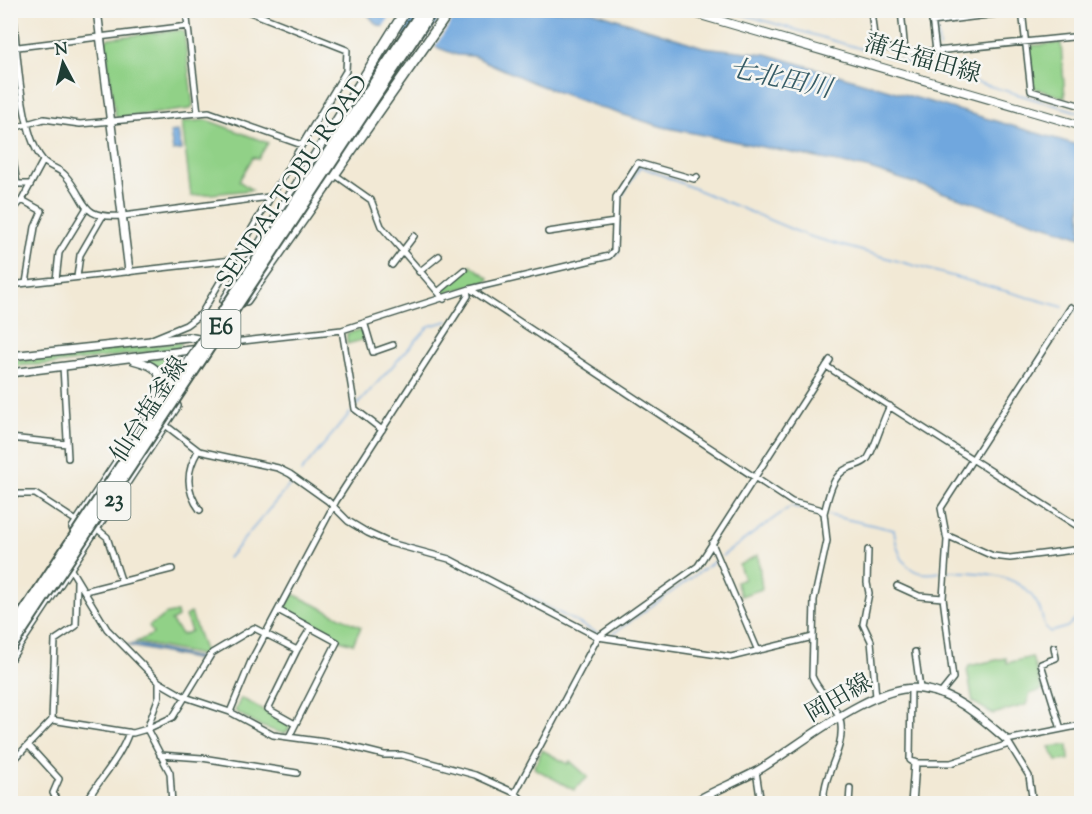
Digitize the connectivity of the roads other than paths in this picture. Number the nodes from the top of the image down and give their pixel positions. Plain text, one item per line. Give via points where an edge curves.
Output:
1 (13, 10) edge
2 (97, 10) edge
3 (186, 10) edge
4 (245, 10) edge
5 (406, 10) edge
6 (423, 10) edge
7 (432, 10) edge
8 (450, 10) edge
9 (683, 10) edge
10 (871, 10) edge
11 (901, 10) edge
12 (931, 10) edge
13 (1029, 10) edge
14 (1022, 11) edge
15 (935, 22) junction
16 (188, 26) junction
17 (100, 36) junction
18 (1082, 36) edge
19 (1025, 42) junction
20 (17, 45) junction
21 (10, 48) edge
22 (938, 51) junction
23 (905, 52) junction
24 (1082, 106) edge
25 (198, 113) junction
26 (111, 122) junction
27 (27, 124) junction
28 (1082, 126) edge
29 (10, 129) edge
30 (10, 141) edge
31 (302, 145) junction
32 (43, 161) junction
33 (334, 174) junction
34 (697, 177) dead end
35 (29, 184) junction
36 (269, 197) junction
37 (22, 200) junction
38 (86, 209) junction
39 (10, 213) edge
40 (123, 216) junction
41 (102, 218) junction
42 (615, 222) junction
43 (548, 232) dead end
44 (414, 236) dead end
45 (402, 252) junction
46 (439, 256) dead end
47 (232, 260) junction
48 (392, 265) dead end
49 (464, 270) dead end
50 (129, 272) junction
51 (420, 272) junction
52 (77, 277) junction
53 (56, 280) junction
54 (26, 283) junction
55 (10, 285) edge
56 (469, 290) junction
57 (439, 291) junction
58 (444, 299) junction
59 (1071, 307) dead end
60 (365, 325) junction
61 (342, 330) junction
62 (201, 338) junction
63 (148, 341) junction
64 (216, 344) junction
65 (393, 345) dead end
66 (192, 351) junction
67 (10, 356) edge
68 (129, 359) junction
69 (63, 366) junction
70 (10, 373) edge
71 (158, 399) junction
72 (890, 406) junction
73 (164, 424) junction
74 (382, 430) junction
75 (10, 438) edge
76 (67, 444) junction
77 (198, 451) junction
78 (68, 458) dead end
79 (971, 459) junction
80 (755, 477) junction
81 (10, 494) edge
82 (333, 506) junction
83 (200, 510) dead end
84 (824, 513) junction
85 (78, 522) junction
86 (96, 528) junction
87 (1082, 529) edge
88 (946, 535) junction
89 (712, 543) junction
90 (1082, 549) edge
91 (868, 550) dead end
92 (70, 568) junction
93 (172, 569) dead end
94 (121, 580) junction
95 (77, 581) junction
96 (897, 586) dead end
97 (85, 591) junction
98 (943, 598) junction
99 (278, 610) junction
100 (10, 624) edge
101 (310, 629) junction
102 (10, 634) edge
103 (266, 634) junction
104 (598, 637) junction
105 (813, 637) junction
106 (1054, 647) dead end
107 (10, 648) edge
108 (297, 650) junction
109 (758, 651) junction
110 (915, 652) dead end
111 (10, 657) edge
112 (159, 682) junction
113 (911, 688) junction
114 (920, 688) junction
115 (940, 693) junction
116 (185, 697) junction
117 (876, 697) junction
118 (230, 712) junction
119 (840, 718) junction
120 (52, 720) junction
121 (295, 724) junction
122 (1082, 725) edge
123 (147, 729) junction
124 (1061, 729) junction
125 (129, 732) junction
126 (288, 737) junction
127 (1008, 742) junction
128 (29, 746) junction
129 (160, 755) junction
130 (915, 763) junction
131 (10, 764) edge
132 (756, 771) junction
133 (297, 773) dead end
134 (850, 788) dead end
135 (515, 793) junction
136 (62, 804) edge
137 (85, 804) edge
138 (172, 804) edge
139 (527, 804) edge
140 (691, 804) edge
141 (761, 804) edge
142 (824, 804) edge
143 (849, 804) edge
144 (912, 804) edge
145 (1033, 804) edge

1 - 20 street
2 - 17 street
3 - 16 street
4 - 31 street via 347,50 346,71
5 - 62 main road, 仙台塩釜線 / 23
6 - 102 highway, SENDAI-TOBU ROAD / E6, bridge
7 - 107 highway, SENDAI-TOBU ROAD / E6, bridge
8 - 33 main road, 仙台塩釜線 / 23
9 - 28 main road, 蒲生福田線
10 - 23 street via 875,45
11 - 23 street
12 - 15 street
13 - 14 street
14 - 15 street
14 - 19 street
15 - 22 street
16 - 17 street
16 - 25 street
17 - 20 street
17 - 26 street
18 - 19 street
19 - 22 street
19 - 24 street via 1031,91
20 - 21 street
20 - 27 street
22 - 23 street
25 - 26 street
25 - 31 street via 209,112
26 - 27 street via 80,124 44,118
26 - 40 street
27 - 29 street
27 - 32 street
30 - 35 street via 17,184
31 - 36 street
32 - 35 street
32 - 38 street via 64,174
33 - 45 street via 371,200 381,226
33 - 64 main road, 仙台塩釜線 / 23
34 - 42 street via 638,163 616,197
35 - 37 street
36 - 40 street
36 - 47 street
37 - 39 street
37 - 54 street via 42,211 35,227
38 - 41 street
38 - 53 street via 59,253
40 - 41 street
40 - 50 street
41 - 52 street via 80,255
42 - 43 street
42 - 56 street via 614,250 609,256
44 - 45 street
45 - 48 street
45 - 51 street
46 - 51 street
47 - 50 street
47 - 63 street via 197,318
49 - 57 street
50 - 52 street
51 - 57 street
52 - 53 street
53 - 54 street
54 - 55 street
56 - 58 street
56 - 74 street
56 - 80 street
57 - 58 street
58 - 60 street
59 - 79 street
60 - 61 street
60 - 65 street via 373,352
61 - 64 street
61 - 74 street via 355,409
62 - 63 street
62 - 64 street
62 - 66 main road, 仙台塩釜線 / 23
63 - 67 street
64 - 66 street
64 - 73 main road, 仙台塩釜線 / 23
66 - 68 street
66 - 71 main road, 仙台塩釜線 / 23
68 - 69 street
68 - 71 street via 149,364 159,373 162,381
69 - 70 street
69 - 76 street
71 - 85 main road, 仙台塩釜線 / 23
72 - 79 street
72 - 80 street via 828,363
72 - 84 street via 868,458 843,471 835,481
73 - 77 street
73 - 86 main road, 仙台塩釜線 / 23
74 - 82 street
75 - 76 street
76 - 78 street
77 - 82 street via 278,468
77 - 83 street via 190,465 188,482
79 - 87 street
79 - 88 street via 941,508
80 - 84 street via 792,502
80 - 89 street
81 - 85 street via 35,495
82 - 99 street
82 - 104 street via 368,533 449,559
84 - 105 street via 827,541 814,600
85 - 100 main road, 仙台塩釜線 / 23
86 - 92 main road, 仙台塩釜線 / 23
86 - 94 street via 107,537
88 - 90 street via 993,556 1010,558
88 - 98 street
89 - 104 street via 691,572
89 - 109 street
91 - 117 street via 869,593 862,624 870,641
92 - 95 street
92 - 111 main road, 仙台塩釜線 / 23
93 - 94 street
94 - 97 street
95 - 97 street
95 - 120 street via 76,626 55,640
96 - 98 street via 919,596
97 - 112 street via 107,629
98 - 115 street via 953,678
99 - 101 street
99 - 103 street
101 - 108 street
101 - 121 street via 337,642
103 - 108 street
103 - 116 street via 254,628 212,653
103 - 118 street
104 - 109 street via 731,657
104 - 135 street
105 - 109 street
105 - 119 street via 812,676
106 - 124 street via 1056,658 1041,664
108 - 121 street via 268,709
110 - 114 street
112 - 116 street
112 - 123 street via 159,696
113 - 114 street, 岡田線
113 - 117 street, 岡田線
113 - 130 street via 910,760
114 - 115 street, 岡田線
115 - 127 street, 岡田線 via 968,708
116 - 118 street
116 - 123 street via 173,717
117 - 119 street, 岡田線
118 - 126 street via 273,735
119 - 132 street, 岡田線
119 - 142 street via 840,748 823,794
120 - 125 street
120 - 128 street
121 - 126 street
122 - 124 street
123 - 125 street
123 - 129 street
124 - 127 street
125 - 137 street via 123,751
126 - 135 street via 402,755 474,775
127 - 130 street via 951,763
127 - 145 street via 1029,776
128 - 131 street
128 - 136 street via 59,779 53,793
129 - 133 street
129 - 138 street via 170,773
130 - 144 street
132 - 140 street, 岡田線
132 - 141 street
134 - 143 street
135 - 139 street

